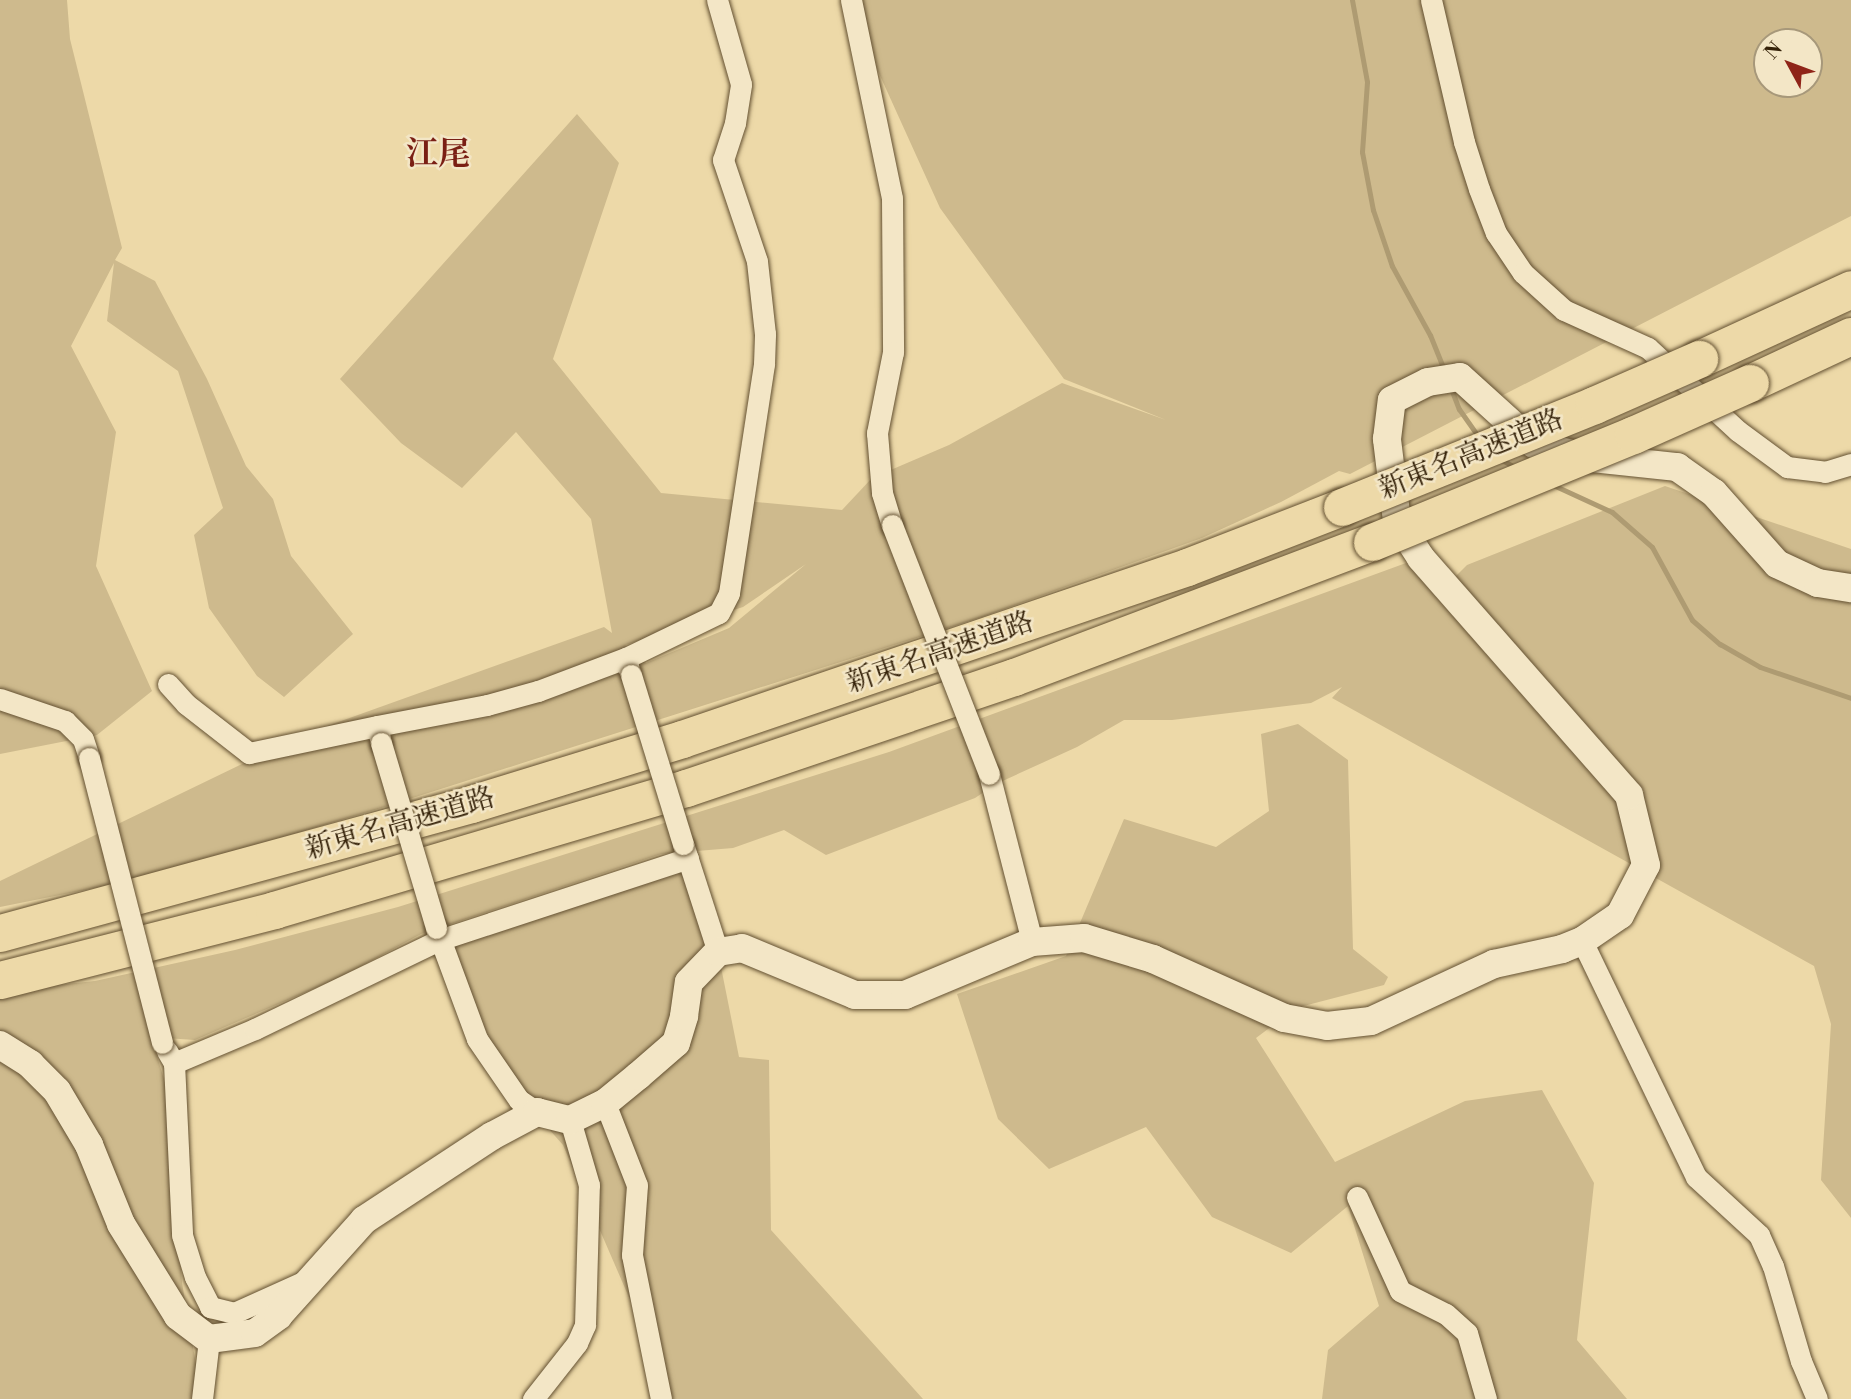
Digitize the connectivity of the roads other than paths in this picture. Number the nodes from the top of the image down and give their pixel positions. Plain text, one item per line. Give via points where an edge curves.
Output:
1 (717, 0) edge
2 (851, 0) edge
3 (1431, 0) edge
4 (1851, 289) edge
5 (1851, 336) edge
6 (1851, 464) edge
7 (1851, 588) edge
8 (628, 667) junction
9 (168, 684) dead end
10 (0, 699) edge
11 (379, 734) junction
12 (685, 851) junction
13 (10, 931) edge
14 (437, 934) junction
15 (1032, 942) junction
16 (1582, 942) junction
17 (718, 952) junction
18 (15, 976) edge
19 (0, 1045) edge
20 (174, 1063) junction
21 (606, 1103) junction
22 (537, 1112) junction
23 (570, 1120) junction
24 (1357, 1197) dead end
25 (312, 1277) junction
26 (209, 1339) junction
27 (202, 1399) edge
28 (533, 1399) edge
29 (661, 1399) edge
30 (1486, 1399) edge
31 (1817, 1399) edge

1 - 8 street via 741,84 723,160 757,261 764,363 729,593 719,613
2 - 15 street, bridge via 892,198 892,352 877,433 881,493 989,774
3 - 6 street via 1479,189 1496,233 1523,273 1564,310 1648,348 1738,431 1787,467 1825,472
4 - 13 highway, 新東名高速道路, bridge via 1594,405 1187,567 682,739 444,812
5 - 18 highway, 新東名高速道路, bridge via 1633,435 1372,542 1014,677 686,788 274,910
7 - 16 street via 1818,583 1777,564 1714,493 1677,467 1583,457 1534,444 1460,377 1428,382 1392,400 1387,439 1397,521 1421,558 1629,795 1646,865 1620,915
8 - 11 street
8 - 12 street, bridge
9 - 11 street via 186,704 249,753
10 - 20 street, bridge via 65,721 83,739 162,1043
11 - 14 street, bridge
12 - 14 street
12 - 17 street
14 - 20 street via 255,1028
14 - 22 street via 477,1039 519,1100
15 - 16 street via 1084,937 1153,958 1284,1018 1327,1027 1371,1021 1494,964
15 - 17 street via 905,995 855,995 742,948
16 - 31 street via 1696,1177 1759,1235
17 - 21 street via 689,982 676,1042
19 - 26 street via 30,1064 57,1091 89,1144 128,1236 178,1316
20 - 25 street via 183,1236 210,1307 234,1313
21 - 23 street
21 - 29 street via 637,1185 632,1255
22 - 23 street
22 - 25 street via 364,1220
23 - 28 street via 589,1185 584,1325 577,1343
24 - 30 street via 1400,1291 1446,1314 1467,1333
25 - 26 street via 278,1316 255,1333
26 - 27 street

